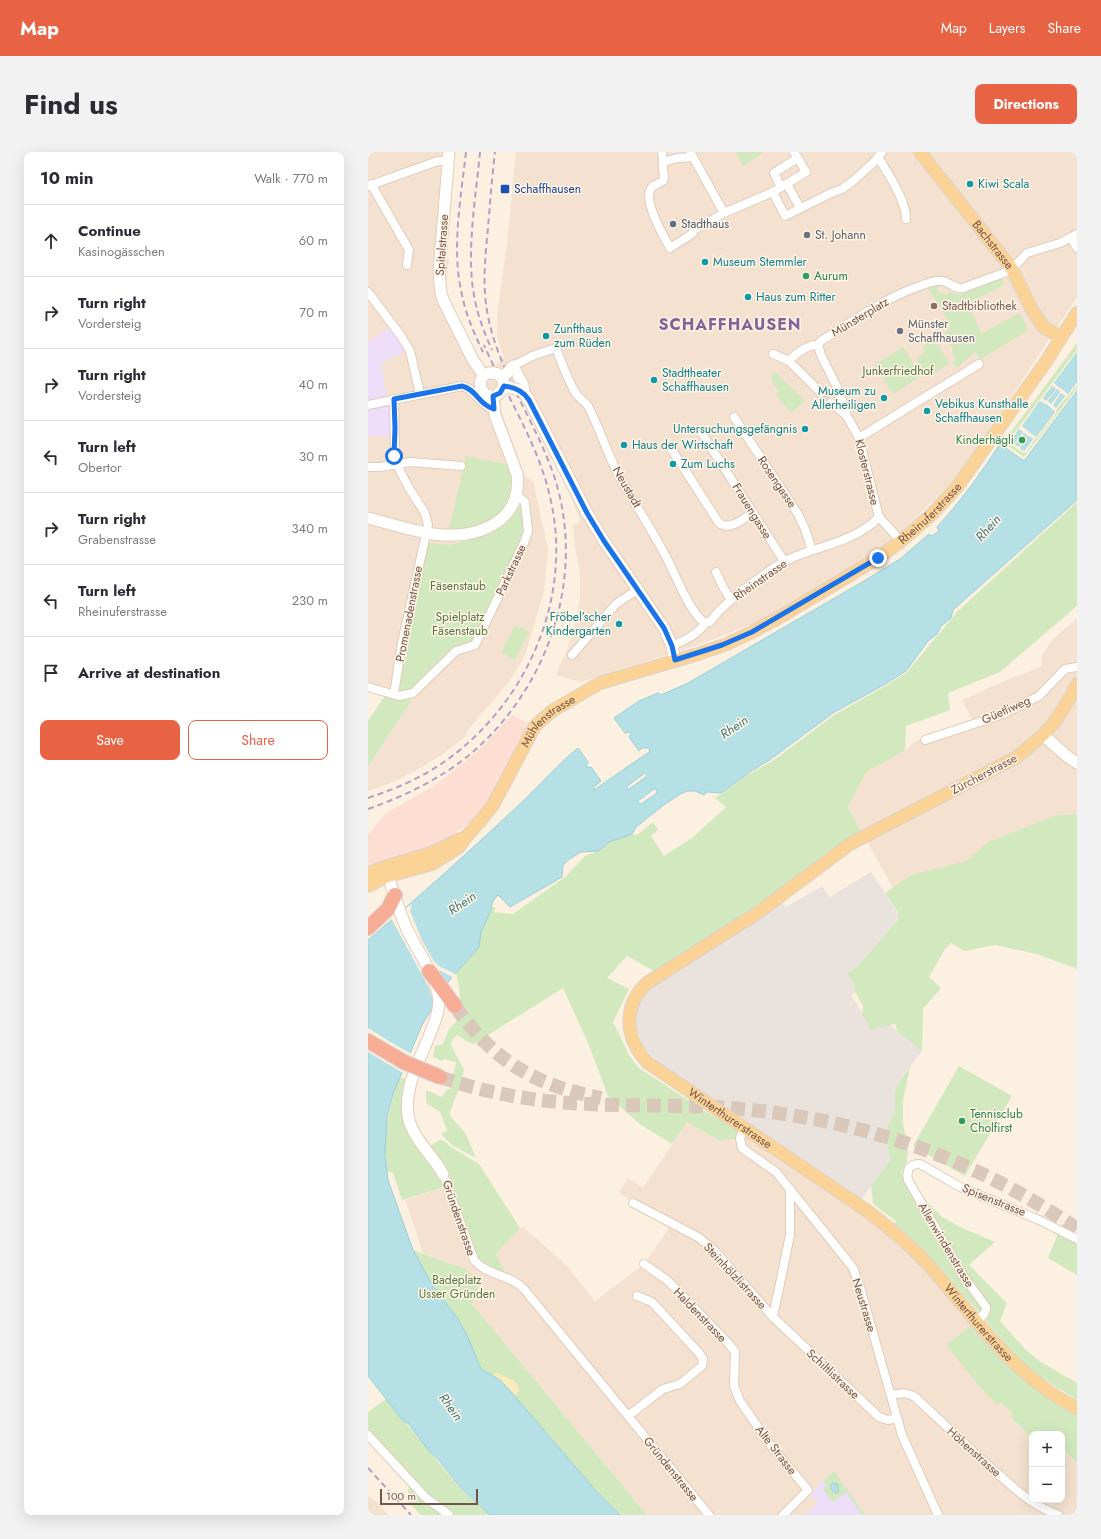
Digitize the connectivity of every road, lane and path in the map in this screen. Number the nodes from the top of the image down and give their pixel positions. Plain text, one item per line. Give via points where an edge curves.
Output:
1 (662, 152) edge
2 (920, 152) edge
3 (692, 154) edge
4 (796, 155) edge
5 (880, 155) edge
6 (449, 156) edge
7 (663, 162) junction
8 (370, 185) edge
9 (784, 185) junction
10 (773, 192) junction
11 (800, 208) junction
12 (724, 213) junction
13 (906, 219) dead end
14 (1074, 236) edge
15 (1077, 248) edge
16 (407, 265) dead end
17 (1012, 269) junction
18 (368, 292) edge
19 (1077, 313) edge
20 (1061, 337) junction
21 (818, 344) junction
22 (773, 354) dead end
23 (789, 361) junction
24 (979, 364) dead end
25 (485, 375) junction
26 (507, 375) junction
27 (521, 392) junction
28 (821, 393) tunnel mouth
29 (420, 394) junction
30 (494, 396) junction
31 (394, 399) junction
32 (831, 403) tunnel mouth
33 (368, 405) edge
34 (494, 409) junction
35 (848, 416) junction
36 (734, 417) dead end
37 (701, 432) dead end
38 (860, 438) junction
39 (672, 450) dead end
40 (397, 464) junction
41 (461, 466) dead end
42 (368, 467) edge
43 (517, 494) junction
44 (752, 513) junction
45 (879, 517) junction
46 (368, 518) edge
47 (427, 533) junction
48 (901, 542) junction
49 (812, 550) junction
50 (784, 561) junction
51 (716, 572) dead end
52 (637, 590) junction
53 (731, 600) junction
54 (705, 623) junction
55 (672, 646) junction
56 (572, 655) dead end
57 (675, 660) junction
58 (1077, 667) edge
59 (1077, 684) edge
60 (368, 687) edge
61 (396, 695) junction
62 (1043, 735) junction
63 (925, 740) dead end
64 (1077, 762) edge
65 (866, 835) joint
66 (386, 872) junction
67 (368, 874) edge
68 (368, 886) edge
69 (397, 902) junction
70 (368, 928) edge
71 (429, 971) junction
72 (454, 1005) tunnel mouth
73 (368, 1041) edge
74 (440, 1077) tunnel mouth
75 (744, 1128) junction
76 (911, 1166) joint
77 (444, 1174) joint
78 (790, 1188) junction
79 (633, 1203) dead end
80 (1077, 1239) edge
81 (644, 1264) dead end
82 (637, 1296) dead end
83 (773, 1317) junction
84 (977, 1321) junction
85 (734, 1377) joint
86 (892, 1395) junction
87 (1077, 1408) edge
88 (628, 1416) junction
89 (897, 1418) junction
90 (368, 1435) edge
91 (449, 1515) edge
92 (709, 1515) edge
93 (783, 1515) edge
94 (938, 1515) edge
95 (1058, 1515) edge

1 - 7 street
2 - 17 main road, Bachstrasse
3 - 7 street
3 - 12 street
4 - 9 street via 774,173
4 - 9 street via 806,172
5 - 11 street via 842,189
5 - 13 street via 906,212
6 - 8 street
6 - 25 street, Spitalstrasse via 439,272 441,292 472,360
7 - 12 street via 663,181 652,187 650,203 670,248 694,230
8 - 16 street via 409,250
9 - 10 street
9 - 11 street
10 - 11 street via 785,216
10 - 12 street
14 - 15 street
14 - 17 street via 1027,253
17 - 20 main road, Bachstrasse via 1042,325
17 - 21 street, Münsterplatz via 959,289 946,281 937,281 902,292 820,340
18 - 29 street via 410,351
19 - 20 main road, Rheinuferstrasse
20 - 48 main road, Rheinuferstrasse via 957,487
21 - 23 street, Münsterplatz via 811,345
21 - 35 street, Klosterstrasse via 820,355
22 - 23 street
23 - 28 street
24 - 38 street
25 - 26 street, bridge
25 - 30 street via 480,382 481,390 487,395
26 - 27 street, bridge
26 - 27 street via 523,385
26 - 30 street, bridge via 500,393
26 - 54 street, Neustadt via 532,356 556,348 577,395 587,404 619,475 653,533 689,604
27 - 52 street via 529,400 587,513
29 - 31 street
29 - 34 street via 467,387 486,407
30 - 34 street
31 - 33 street
31 - 40 street, Promenadenstrasse via 394,456
32 - 35 street
34 - 43 street via 517,474
35 - 38 street, Klosterstrasse
36 - 49 street, Rosengasse via 798,514
37 - 44 street, Frauengasse
38 - 45 street, Klosterstrasse
39 - 44 street via 719,523 728,526
40 - 41 street via 411,462
40 - 42 street
40 - 47 street, Promenadenstrasse via 427,517
43 - 47 street via 507,514 491,526 453,536
43 - 61 street, Parkstrasse via 525,502 528,532 475,645 456,651 413,694
44 - 50 street, Frauengasse
45 - 48 street, Klosterstrasse
45 - 49 street, Rheinstrasse via 855,535
46 - 47 street
47 - 61 street, Promenadenstrasse via 402,643
48 - 57 main road, Rheinuferstrasse via 752,632
49 - 50 street, Rheinstrasse
50 - 53 street, Rheinstrasse
51 - 53 street
52 - 55 street via 664,628
52 - 56 street via 616,604
53 - 54 street, Rheinstrasse via 710,622
54 - 55 street, Rheinstrasse via 702,628
55 - 57 street
57 - 66 main road, Mühlenstrasse via 600,683 545,716 531,732 493,805 459,847 432,864
58 - 63 street, Güetliweg via 1065,669 1038,696 1001,715
59 - 62 main road, Zürcherstrasse via 1061,713
60 - 61 street
62 - 64 street
62 - 65 main road, Zürcherstrasse via 1008,763
65 - 75 main road, Winterthurerstrasse via 836,854 759,912 655,977 642,988 633,1002 629,1020 630,1031 635,1046 643,1058 661,1074
66 - 67 main road, Mühlenstrasse
66 - 68 main road, Mühlenstrasse
66 - 69 street, Gründenstrasse
69 - 70 highway
69 - 71 street, Gründenstrasse via 411,938
71 - 72 highway
71 - 77 street, Gründenstrasse via 438,995 438,1007 412,1079 407,1100 408,1117 411,1127
73 - 74 highway, bridge via 404,1062
75 - 78 street, Neustrasse via 740,1138 742,1148 776,1172
75 - 84 main road, Winterthurerstrasse via 887,1226 922,1258
76 - 80 street, Spisenstrasse via 920,1164 960,1187
76 - 84 street, Allenwindenstrasse via 906,1175 908,1180 961,1272 986,1307 985,1314
77 - 88 street, Gründenstrasse via 474,1260 483,1269 514,1280 520,1285
78 - 83 street via 790,1235
78 - 86 street, Neustrasse via 853,1268
79 - 83 street, Steinhölzlistrasse via 707,1244
81 - 85 street, Haldenstrasse via 678,1290 729,1344 736,1359
82 - 88 street via 652,1302 703,1359 702,1366 686,1380 674,1387 663,1389
83 - 89 street, Schiltlistrasse via 879,1417 888,1420
84 - 87 main road, Winterthurerstrasse via 1021,1370
85 - 93 street, Alte Strasse via 734,1386 740,1400 772,1446 808,1490
86 - 89 street, Neustrasse
86 - 95 street, Höhenstrasse via 909,1393 916,1397 981,1459 1028,1499
88 - 92 street, Gründenstrasse
89 - 94 street, Neustrasse via 909,1452
90 - 91 street via 425,1497

